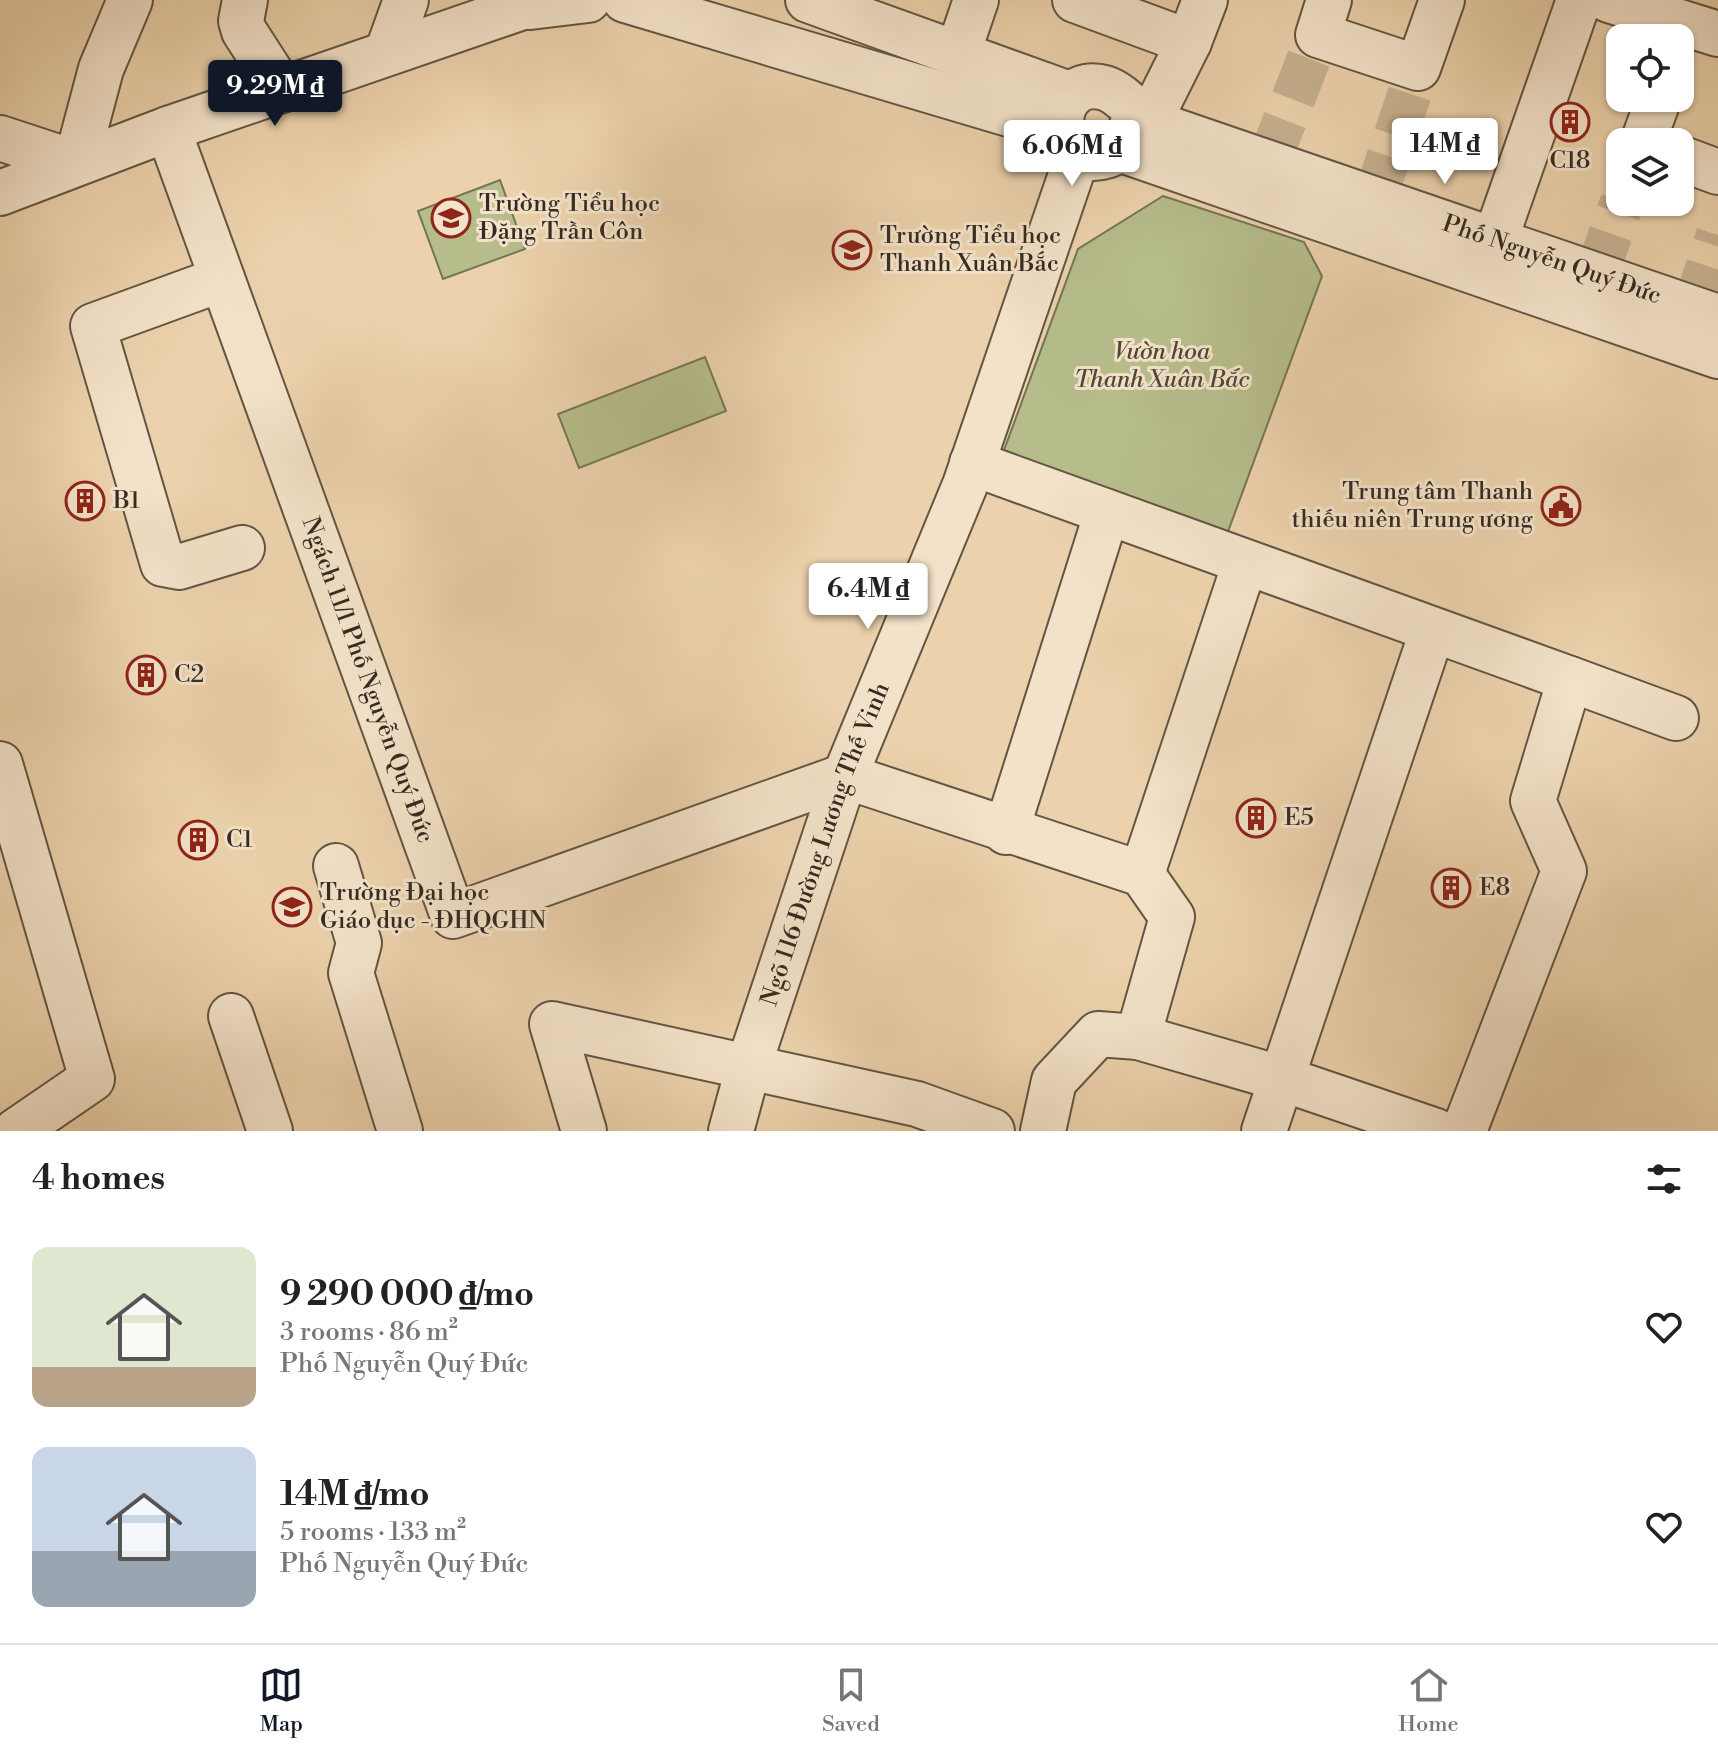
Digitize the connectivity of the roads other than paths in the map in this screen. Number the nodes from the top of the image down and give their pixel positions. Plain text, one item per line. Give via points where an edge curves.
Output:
1 (130, 0) edge
2 (245, 0) edge
3 (406, 0) edge
4 (588, 0) edge
5 (625, 0) edge
6 (808, 0) edge
7 (1075, 0) edge
8 (1205, 0) edge
9 (1329, 0) edge
10 (1442, 0) edge
11 (1579, 0) edge
12 (1609, 0) edge
13 (979, 2) edge
14 (537, 3) edge
15 (1695, 32) edge
16 (1189, 42) junction
17 (387, 53) junction
18 (958, 53) junction
19 (282, 90) junction
20 (168, 129) junction
21 (1095, 130) junction
22 (0, 138) edge
23 (76, 163) junction
24 (1694, 163) edge
25 (1718, 172) edge
26 (0, 193) edge
27 (1489, 257) junction
28 (222, 279) junction
29 (1718, 317) edge
30 (1718, 356) edge
31 (972, 463) junction
32 (1107, 512) junction
33 (242, 548) dead end
34 (1245, 563) junction
35 (1432, 632) junction
36 (1570, 679) junction
37 (1676, 718) dead end
38 (0, 764) edge
39 (845, 776) junction
40 (1006, 832) junction
41 (336, 866) dead end
42 (1142, 874) junction
43 (231, 1016) dead end
44 (1138, 1037) junction
45 (749, 1065) junction
46 (1280, 1078) junction
47 (911, 1118) edge
48 (16, 1131) edge
49 (270, 1131) edge
50 (400, 1131) edge
51 (584, 1131) edge
52 (731, 1131) edge
53 (992, 1131) edge
54 (1043, 1131) edge
55 (1264, 1131) edge
56 (1436, 1131) edge
57 (1464, 1131) edge

1 - 23 street via 101,69
2 - 19 street via 244,31
3 - 17 street
4 - 14 street
5 - 21 street, Phố Nguyễn Quý Đức
6 - 18 street, Phố Nguyễn Quý Đức
7 - 16 street
8 - 16 street, Ngõ 116 Đường Lương Thế Vinh
9 - 10 street via 1318,35 1418,68
11 - 27 street
12 - 15 street
13 - 18 street
14 - 17 street
16 - 21 street, Ngõ 116 Đường Lương Thế Vinh
17 - 19 street
18 - 21 street, Phố Nguyễn Quý Đức
19 - 20 street
20 - 23 street
20 - 28 street
21 - 27 street, Phố Nguyễn Quý Đức
21 - 31 street, Ngõ 116 Đường Lương Thế Vinh
22 - 23 street
23 - 26 street
24 - 25 street
27 - 29 street, Phố Nguyễn Quý Đức
27 - 30 street, Phố Nguyễn Quý Đức
28 - 33 street via 93,326 163,564 179,567
28 - 39 street, Ngách 11/1 Phố Nguyễn Quý Đức via 453,916
31 - 32 street
31 - 39 street, Ngõ 116 Đường Lương Thế Vinh
32 - 34 street
32 - 40 street
34 - 35 street
34 - 42 street
35 - 36 street
35 - 46 street
36 - 37 street
36 - 57 street via 1533,801 1564,871
38 - 48 street via 92,1079
39 - 40 street
39 - 45 street, Ngõ 116 Đường Lương Thế Vinh
40 - 42 street
41 - 50 street via 359,943 351,973
42 - 44 street via 1172,917
43 - 49 street
44 - 46 street
44 - 54 street via 1098,1034 1054,1081
45 - 47 street
45 - 51 street via 552,1024
45 - 52 street, Ngõ 116 Đường Lương Thế Vinh
46 - 55 street
46 - 56 street
47 - 53 street

